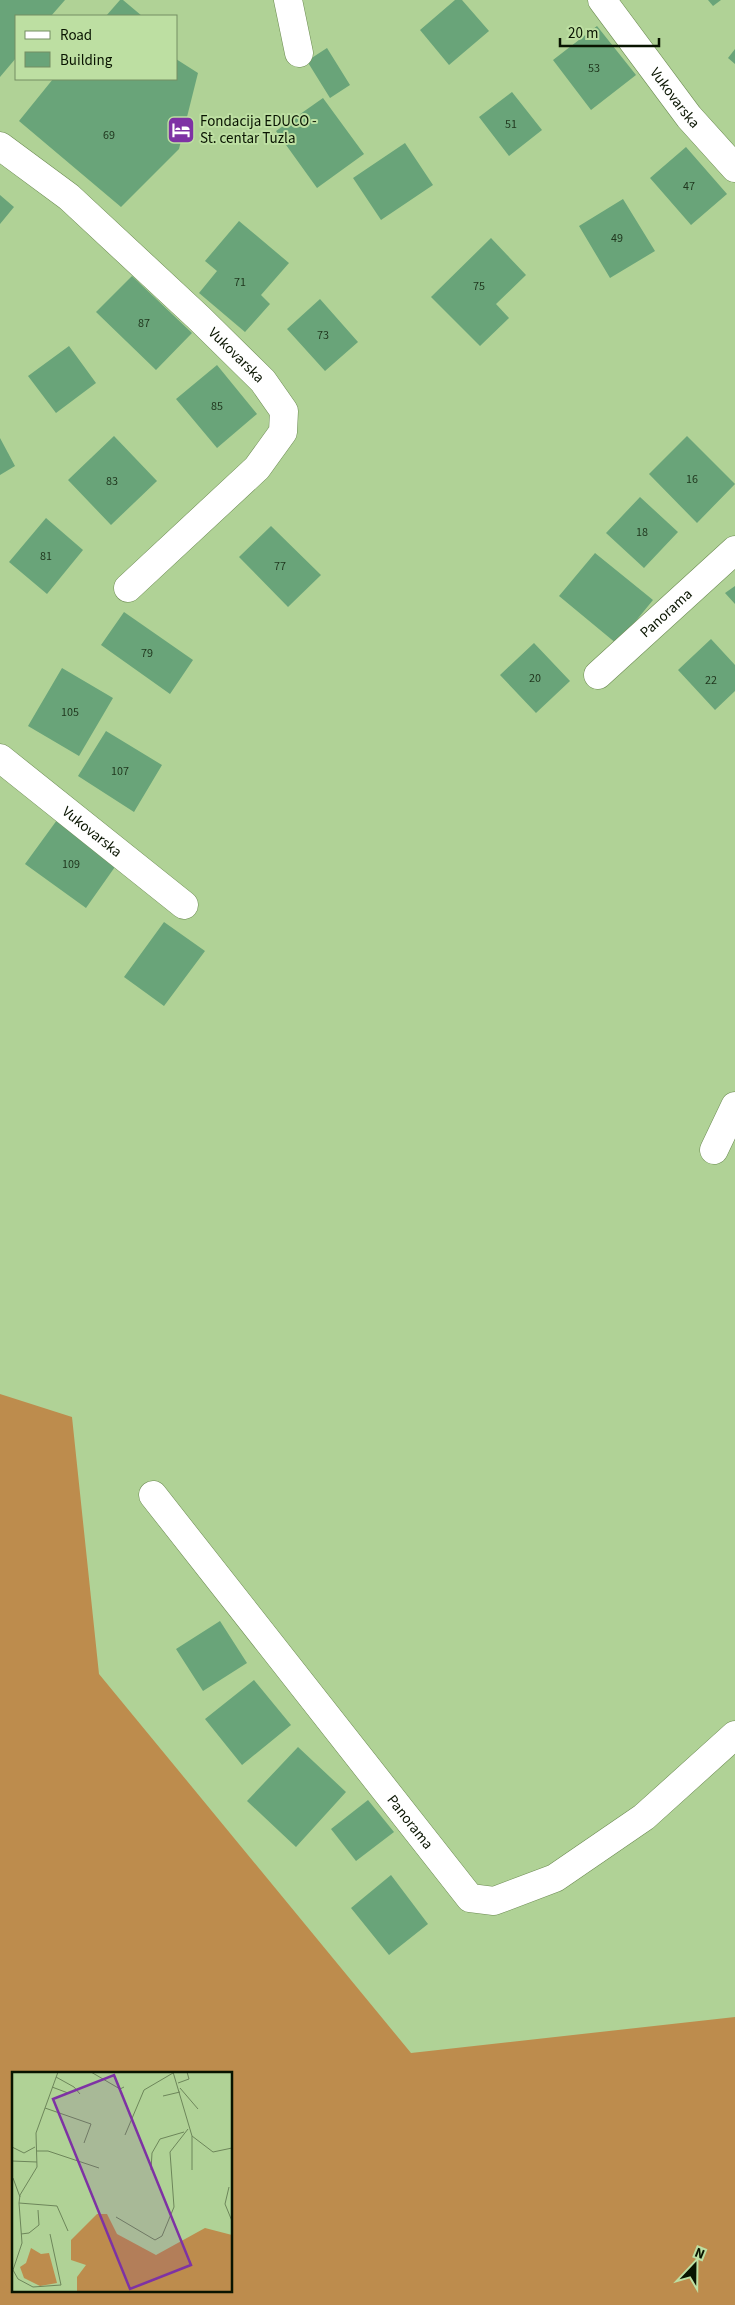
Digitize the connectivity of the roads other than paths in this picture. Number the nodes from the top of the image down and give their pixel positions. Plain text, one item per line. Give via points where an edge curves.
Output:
1 (288, 0) edge
2 (602, 0) edge
3 (298, 53) dead end
4 (0, 146) edge
5 (735, 168) edge
6 (735, 550) edge
7 (128, 588) dead end
8 (598, 675) dead end
9 (0, 758) edge
10 (184, 905) dead end
11 (735, 1106) edge
12 (714, 1150) dead end
13 (153, 1495) dead end
14 (735, 1735) edge

1 - 3 street
2 - 5 street, Vukovarska via 689,117
4 - 7 street, Vukovarska via 69,197 178,298 263,381 284,410 283,432 257,468
6 - 8 street, Panorama
9 - 10 street, Vukovarska
11 - 12 street
13 - 14 street, Panorama via 470,1898 494,1901 555,1878 644,1817

